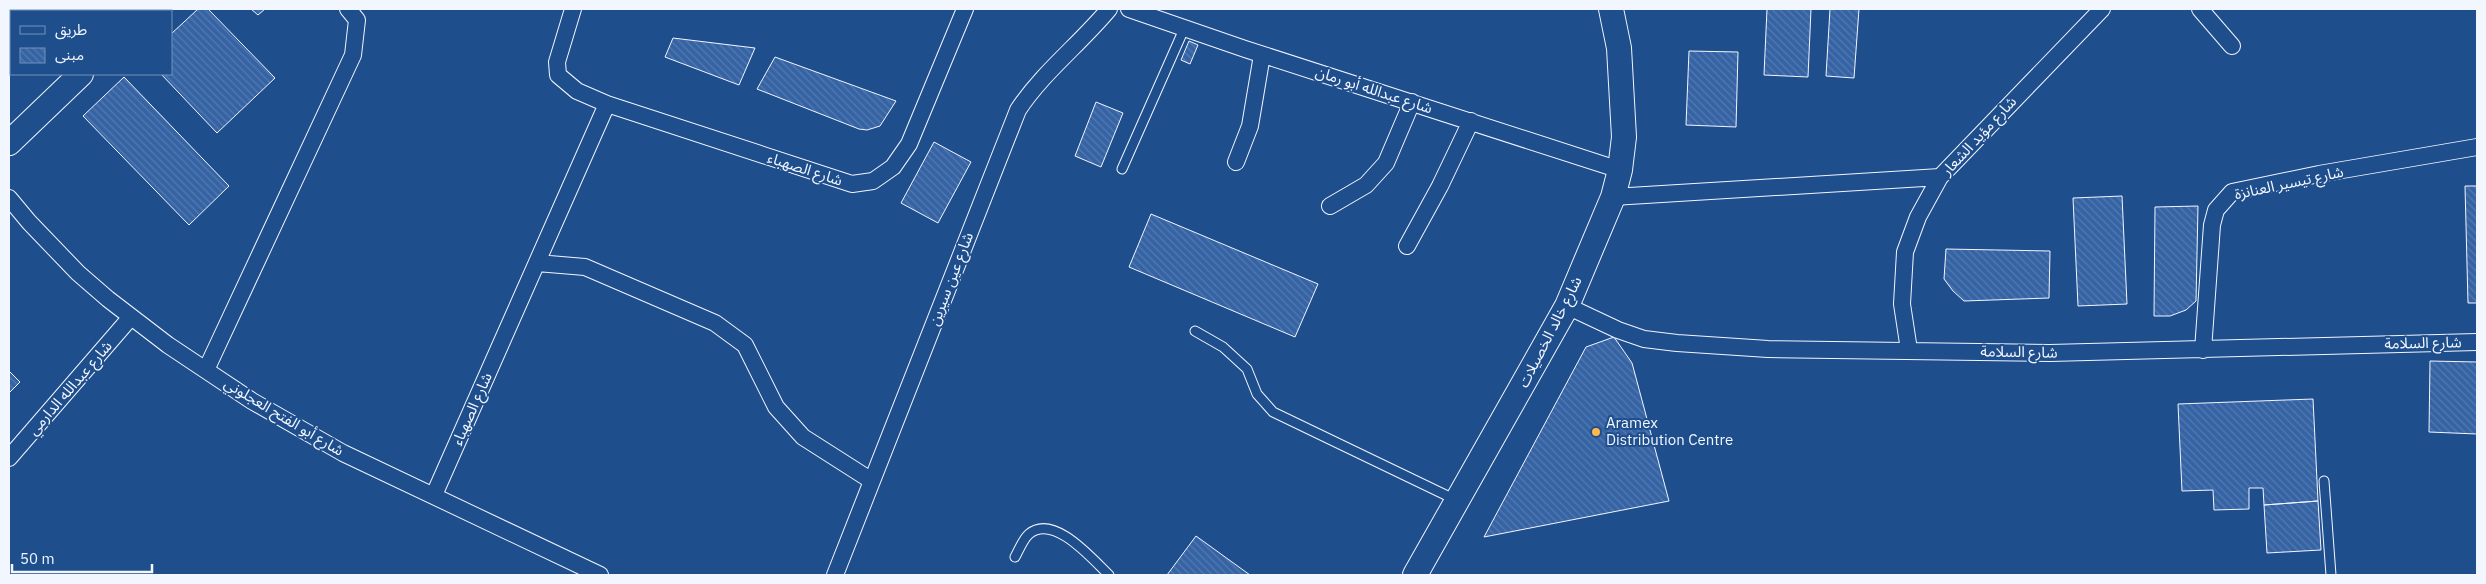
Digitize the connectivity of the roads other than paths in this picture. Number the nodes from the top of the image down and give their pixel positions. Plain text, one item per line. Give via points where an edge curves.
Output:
1 (348, 9) edge
2 (572, 9) edge
3 (965, 9) edge
4 (1109, 9) edge
5 (1129, 9) edge
6 (1611, 9) edge
7 (2102, 9) edge
8 (2200, 9) edge
9 (1184, 29) junction
10 (2232, 46) dead end
11 (1262, 55) junction
12 (80, 75) edge
13 (1412, 102) junction
14 (607, 104) junction
15 (1470, 121) junction
16 (9, 143) edge
17 (2477, 147) edge
18 (1236, 162) dead end
19 (1122, 169) dead end
20 (1620, 170) junction
21 (1940, 177) junction
22 (1612, 197) junction
23 (9, 198) edge
24 (1330, 206) dead end
25 (1407, 246) dead end
26 (537, 263) junction
27 (1567, 306) junction
28 (131, 317) junction
29 (1195, 331) dead end
30 (2477, 342) edge
31 (1909, 350) junction
32 (2203, 350) junction
33 (206, 370) junction
34 (9, 458) edge
35 (872, 481) junction
36 (2324, 482) dead end
37 (434, 495) junction
38 (1458, 502) junction
39 (1015, 557) dead end
40 (600, 575) edge
41 (835, 575) edge
42 (1109, 575) edge
43 (1415, 575) edge
44 (2331, 575) edge

1 - 33 street via 357,20 353,55
2 - 14 street, شارع الصهباء via 557,62 558,75 577,91
3 - 14 street, شارع الصهباء via 908,144 893,167 873,181 852,184
4 - 35 street, شارع عين سيرين via 1032,89 1018,110
5 - 9 street, شارع عبدالله أبو رمان
6 - 20 street, شارع خالد الخصيلات via 1619,48 1624,113
7 - 21 street, شارع مؤيد الشعار
8 - 10 street
9 - 11 street, شارع عبدالله أبو رمان
9 - 19 lane
11 - 13 street, شارع عبدالله أبو رمان
11 - 18 street via 1250,126
12 - 16 street
13 - 15 street, شارع عبدالله أبو رمان
13 - 24 street via 1386,163 1366,185
14 - 26 street, شارع الصهباء
15 - 20 street, شارع عبدالله أبو رمان
15 - 25 street
17 - 32 street, شارع تيسير العنانزة via 2232,192 2216,210 2212,225
20 - 22 street, شارع خالد الخصيلات
21 - 22 street
21 - 31 street, شارع مؤيد الشعار via 1918,217 1905,252 1902,304
22 - 27 street, شارع خالد الخصيلات
23 - 28 street, شارع أبو الفتح العجلوني via 78,273
26 - 35 street via 585,267 715,323 745,345 776,407 803,437
26 - 37 street, شارع الصهباء
27 - 31 street, شارع السلامة via 1644,339 1768,349
27 - 38 street, شارع خالد الخصيلات
28 - 33 street, شارع أبو الفتح العجلوني
28 - 34 street, شارع عبدالله الدارمي
29 - 38 lane via 1223,347 1247,369 1257,394 1272,412
30 - 32 street, شارع السلامة
31 - 32 street, شارع السلامة via 2050,353
33 - 37 street, شارع أبو الفتح العجلوني via 312,437
35 - 41 street, شارع عين سيرين
36 - 44 lane
37 - 40 street, شارع أبو الفتح العجلوني
38 - 43 street, شارع خالد الخصيلات
39 - 42 lane via 1029,534 1040,529 1055,531 1076,543

